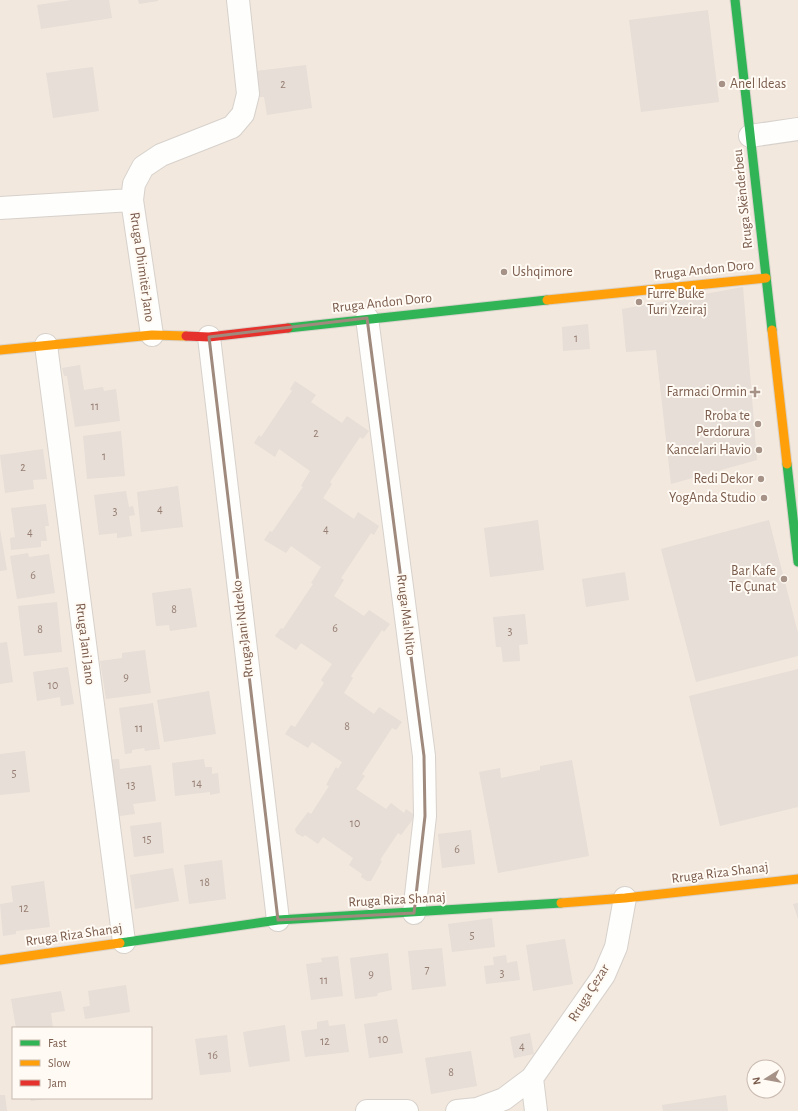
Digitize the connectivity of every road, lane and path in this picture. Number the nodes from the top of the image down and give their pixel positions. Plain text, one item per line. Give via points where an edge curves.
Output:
1 (238, 0) edge
2 (735, 0) edge
3 (798, 129) edge
4 (750, 136) junction
5 (132, 200) junction
6 (0, 208) edge
7 (766, 278) junction
8 (367, 318) junction
9 (152, 335) junction
10 (209, 337) junction
11 (46, 346) junction
12 (0, 350) edge
13 (791, 441) edge
14 (798, 562) edge
15 (798, 878) edge
16 (625, 898) junction
17 (414, 913) junction
18 (278, 920) junction
19 (124, 942) junction
20 (0, 960) edge
21 (532, 1078) junction
22 (368, 1111) edge
23 (407, 1111) edge
24 (457, 1111) edge
25 (536, 1111) edge

1 - 5 street, Rruga Dhimitër Jano via 248,94 243,114 232,127 161,155 143,167 134,184
2 - 4 street, Rruga Skënderbeu
3 - 4 street
4 - 7 street, Rruga Skënderbeu
5 - 6 street, Rruga Dhimitër Jano
5 - 9 street, Rruga Dhimitër Jano
7 - 8 street, Rruga Andon Doro
7 - 13 street, Rruga Skënderbeu
8 - 10 street, Rruga Andon Doro
8 - 17 street, Rruga Mal Nito via 424,756 425,816
9 - 10 street, Rruga Andon Doro
9 - 11 street, Rruga Andon Doro
10 - 18 street, Rruga Jani Ndreko
11 - 12 street, Rruga Andon Doro
11 - 19 street, Rruga Jani Jano
13 - 14 street, Rruga Skënderbeu
15 - 16 street, Rruga Riza Shanaj
16 - 17 street, Rruga Riza Shanaj
16 - 21 street, Rruga Çezar via 616,947 604,975
17 - 18 street, Rruga Riza Shanaj
18 - 19 street, Rruga Riza Shanaj
19 - 20 street, Rruga Riza Shanaj
21 - 24 street, Rruga Çezar via 504,1099 477,1109
21 - 25 street
22 - 23 street

